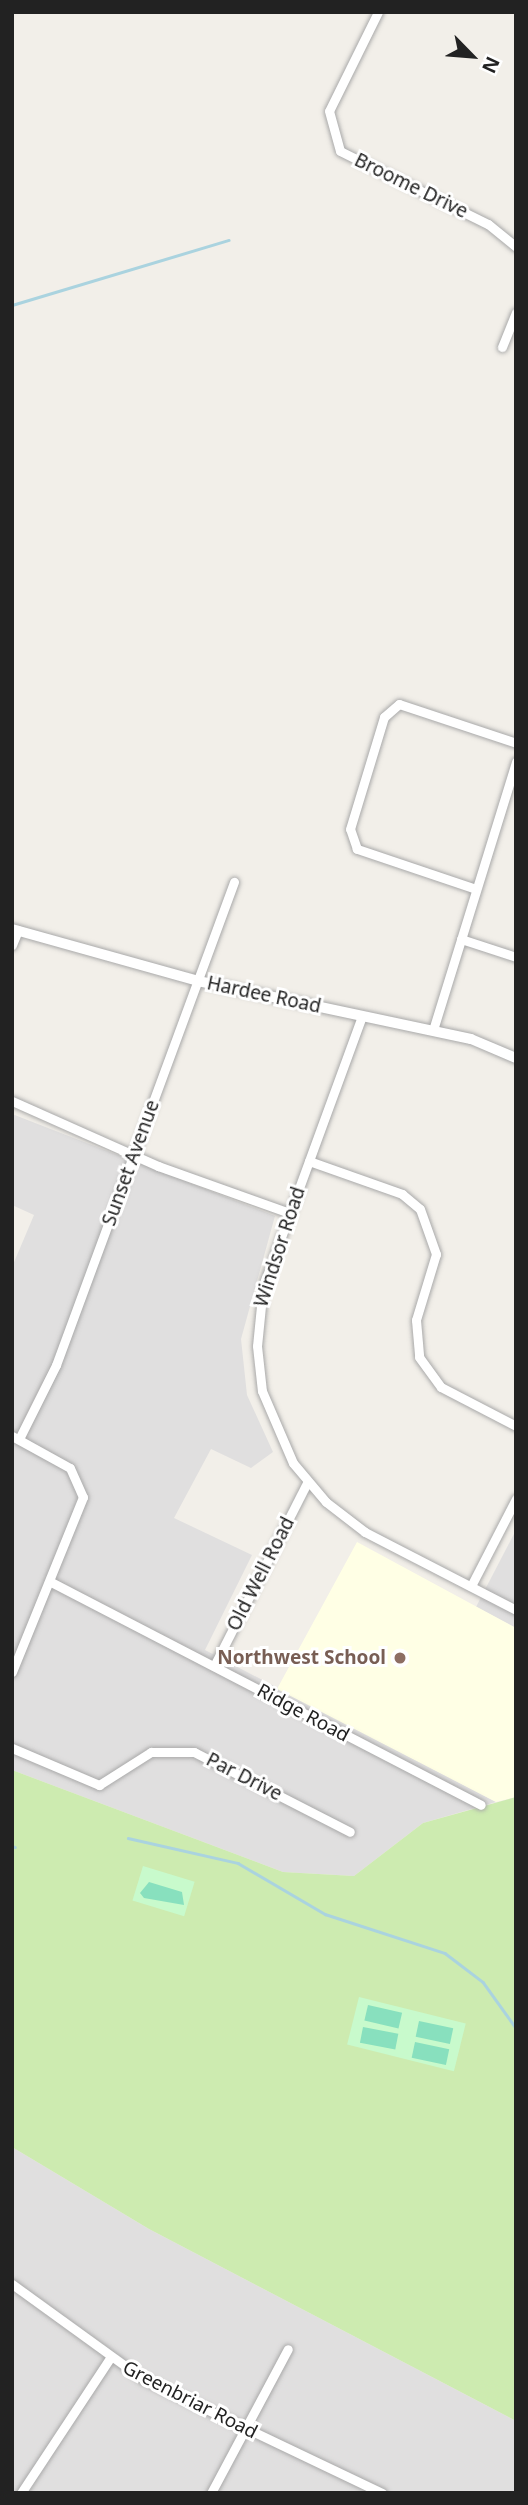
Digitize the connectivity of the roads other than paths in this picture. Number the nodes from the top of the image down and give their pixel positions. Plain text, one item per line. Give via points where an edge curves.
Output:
1 (378, 12) edge
2 (516, 247) edge
3 (516, 313) edge
4 (502, 347) dead end
5 (516, 743) edge
6 (516, 762) edge
7 (234, 882) dead end
8 (477, 890) junction
9 (15, 929) edge
10 (461, 939) junction
11 (12, 945) edge
12 (516, 957) edge
13 (198, 981) junction
14 (362, 1016) junction
15 (433, 1030) junction
16 (516, 1058) edge
17 (12, 1101) edge
18 (133, 1155) junction
19 (309, 1161) junction
20 (289, 1213) junction
21 (516, 1426) edge
22 (16, 1438) edge
23 (307, 1483) junction
24 (516, 1499) edge
25 (51, 1582) junction
26 (471, 1586) junction
27 (516, 1610) edge
28 (214, 1666) junction
29 (12, 1672) edge
30 (12, 1748) edge
31 (481, 1805) dead end
32 (350, 1832) dead end
33 (12, 2284) edge
34 (288, 2349) dead end
35 (110, 2358) junction
36 (248, 2430) junction
37 (21, 2493) edge
38 (211, 2493) edge
39 (382, 2493) edge

1 - 2 street, Broome Drive via 330,111 340,151 488,224
3 - 4 street
5 - 8 street via 399,705 384,717 350,829 357,849
6 - 8 street
7 - 13 street, Sunset Avenue
8 - 10 street
9 - 11 street
9 - 13 street, Hardee Road
10 - 12 street
10 - 15 street
13 - 14 street, Hardee Road
13 - 18 street, Sunset Avenue
14 - 15 street, Hardee Road
14 - 19 street, Windsor Road
15 - 16 street, Hardee Road
17 - 18 street
18 - 20 street
18 - 22 street, Sunset Avenue via 56,1365
19 - 20 street, Windsor Road
19 - 21 street via 402,1194 420,1209 436,1254 416,1320 419,1357 441,1387
20 - 23 street, Windsor Road via 263,1286 257,1346 276,1431
22 - 25 street via 61,1461 81,1486 83,1508
23 - 26 street, Windsor Road via 365,1532
23 - 28 street, Old Well Road
24 - 26 street
25 - 28 street, Ridge Road
25 - 29 street
26 - 27 street, Windsor Road
28 - 31 street, Ridge Road
30 - 32 street, Par Drive via 99,1785 143,1755 186,1751
33 - 35 street, Greenbriar Road
34 - 36 street
35 - 36 street, Greenbriar Road
35 - 37 street
36 - 38 street
36 - 39 street, Greenbriar Road

